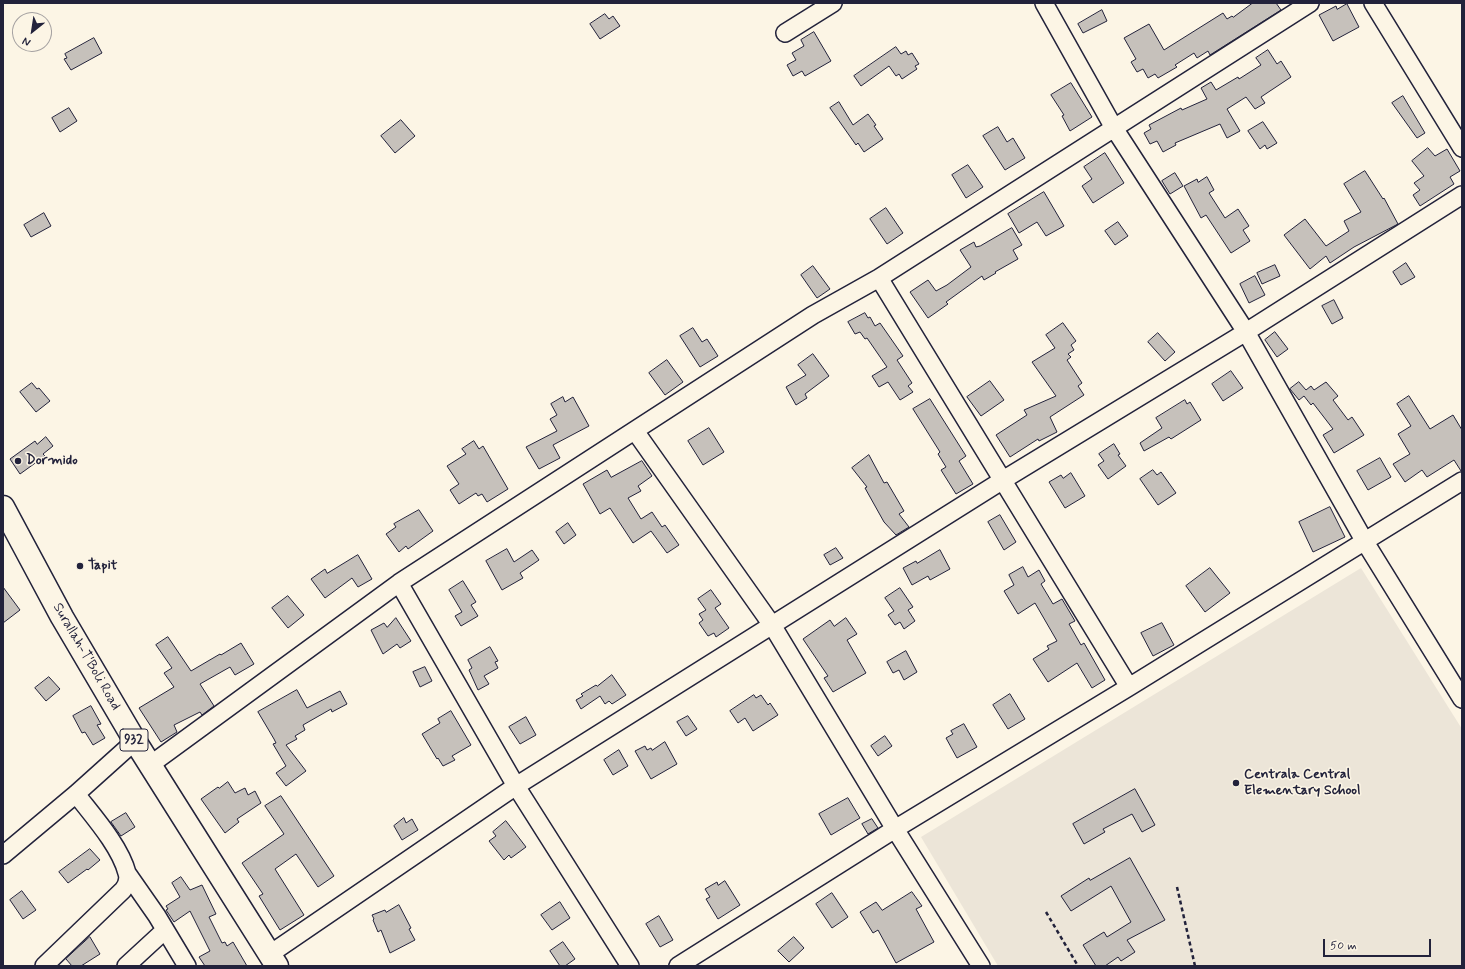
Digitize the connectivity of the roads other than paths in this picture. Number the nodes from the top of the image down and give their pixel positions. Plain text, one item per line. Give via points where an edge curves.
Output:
1 (833, 3) edge
2 (1044, 3) edge
3 (1310, 3) edge
4 (1373, 3) edge
5 (785, 33) dead end
6 (1114, 128) junction
7 (1462, 148) edge
8 (1462, 195) edge
9 (879, 278) junction
10 (1246, 332) junction
11 (635, 431) junction
12 (1003, 480) junction
13 (1462, 481) edge
14 (3, 507) edge
15 (1365, 542) junction
16 (399, 583) junction
17 (772, 625) junction
18 (1129, 687) junction
19 (1462, 700) edge
20 (134, 741) junction
21 (150, 765) junction
22 (516, 786) junction
23 (76, 794) junction
24 (895, 829) junction
25 (3, 855) edge
26 (128, 873) junction
27 (164, 930) junction
28 (273, 960) edge
29 (698, 961) edge
30 (44, 966) edge
31 (126, 966) edge
32 (187, 966) edge
33 (630, 966) edge
34 (678, 966) edge
35 (981, 966) edge

1 - 5 street
2 - 6 street
3 - 6 street
4 - 7 street
6 - 9 street
6 - 10 street
8 - 10 street
9 - 11 street via 813,316
9 - 12 street
10 - 12 street
10 - 15 street
11 - 16 street
11 - 17 street
12 - 17 street
12 - 18 street
13 - 15 street
14 - 20 main road, Surallah-T'Boli Road / 932 via 62,617
15 - 18 street
15 - 19 street
16 - 21 street
16 - 22 street
17 - 22 street
17 - 24 street
18 - 24 street
20 - 21 main road, Surallah-T'Boli Road / 932
20 - 23 street
21 - 28 main road, Surallah-T'Boli Road / 932
22 - 28 street
22 - 33 street
23 - 25 street
23 - 26 street via 114,844
24 - 29 street
24 - 35 street
26 - 27 street
26 - 30 street via 123,890
27 - 31 street
27 - 32 street
29 - 34 street

